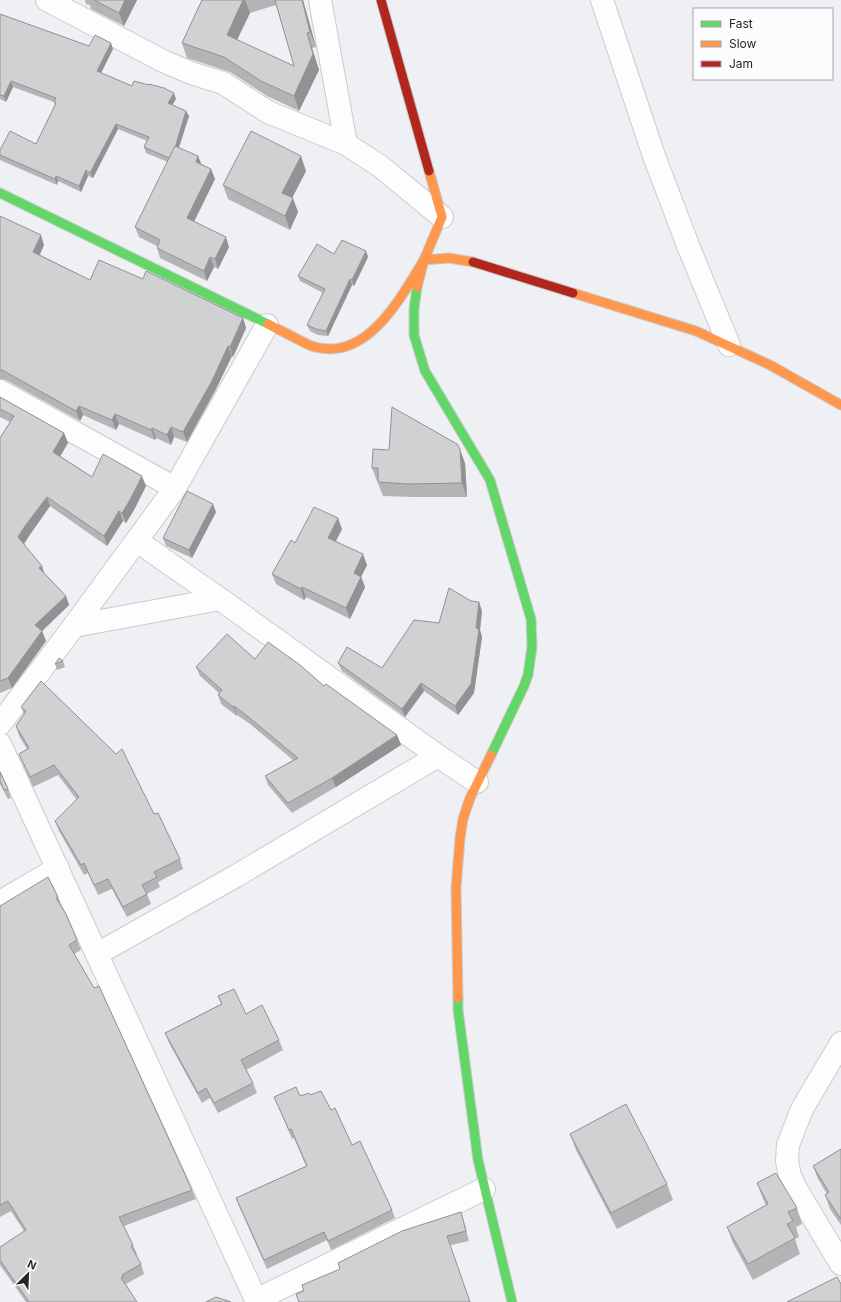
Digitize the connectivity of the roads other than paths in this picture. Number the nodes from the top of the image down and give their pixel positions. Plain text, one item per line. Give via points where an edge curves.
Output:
1 (47, 0) edge
2 (320, 0) edge
3 (381, 0) edge
4 (602, 0) edge
5 (346, 144) junction
6 (0, 194) edge
7 (442, 217) junction
8 (424, 260) junction
9 (267, 325) junction
10 (729, 345) junction
11 (0, 392) edge
12 (841, 405) edge
13 (175, 488) junction
14 (137, 541) junction
15 (220, 599) junction
16 (74, 626) junction
17 (0, 724) edge
18 (0, 744) edge
19 (438, 756) junction
20 (477, 782) junction
21 (58, 868) junction
22 (0, 902) edge
23 (97, 954) junction
24 (841, 1043) edge
25 (484, 1189) junction
26 (841, 1264) edge
27 (257, 1301) edge
28 (512, 1302) edge

1 - 5 street via 163,61 223,83 268,112
2 - 5 street
3 - 7 street
4 - 10 street via 654,156
5 - 7 street via 380,166
6 - 9 street
7 - 8 street
8 - 9 street via 377,326 356,344 333,350 314,347
8 - 10 street via 453,258 474,262 696,331
8 - 20 street via 414,309 414,335 425,371 490,480 531,619 532,647 528,675
9 - 13 street
10 - 12 street
11 - 13 street
13 - 14 street
14 - 15 street
14 - 16 street
15 - 16 street
15 - 19 street
16 - 17 street
18 - 21 street
19 - 20 street
19 - 23 street via 236,876
20 - 25 street via 467,805 460,838 456,888 456,953 459,1018
21 - 22 street
21 - 23 street
23 - 27 street
24 - 26 street via 799,1114 788,1145 788,1161 795,1187
25 - 27 street
25 - 28 street

